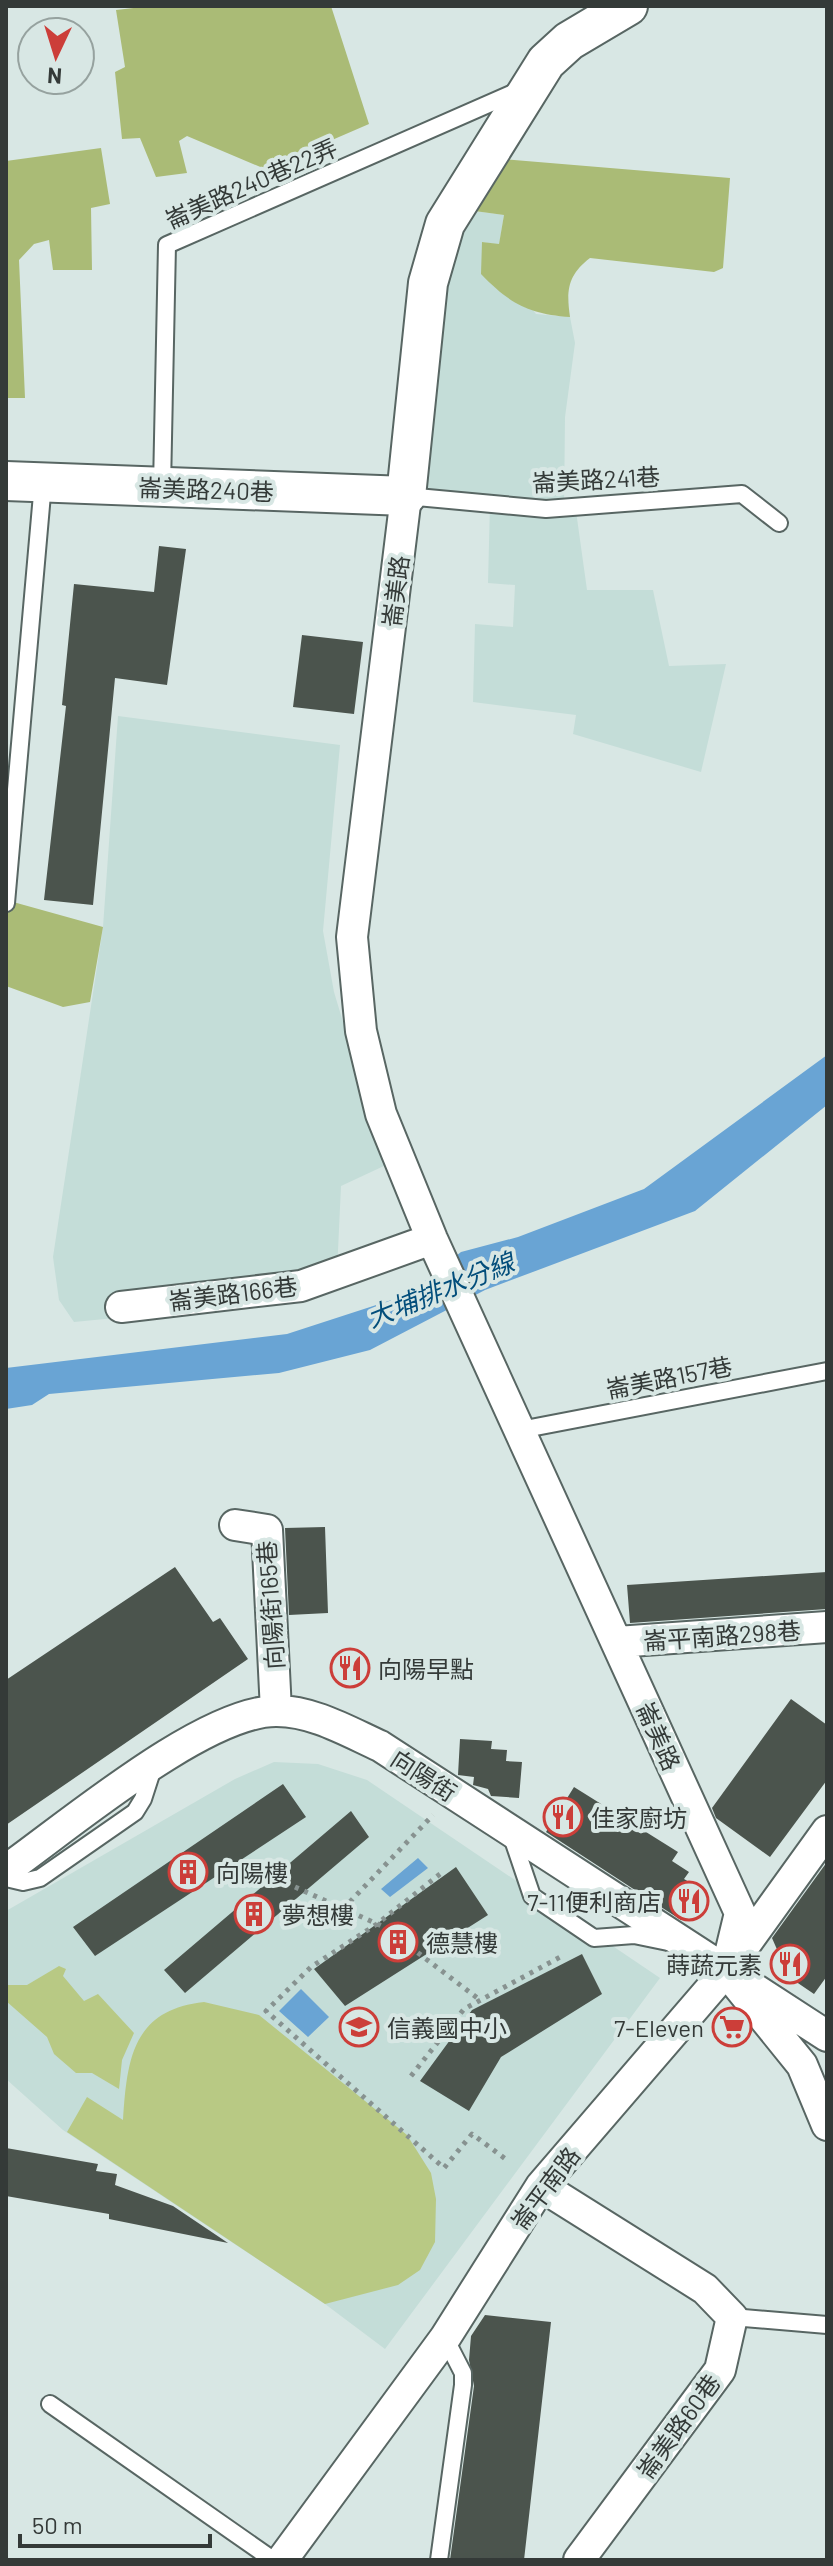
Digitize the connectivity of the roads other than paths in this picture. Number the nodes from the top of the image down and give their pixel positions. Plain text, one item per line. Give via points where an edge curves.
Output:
1 (628, 6) edge
2 (531, 85) junction
3 (24, 482) edge
4 (162, 487) junction
5 (406, 496) junction
6 (779, 523) dead end
7 (6, 903) edge
8 (432, 1239) junction
9 (121, 1307) dead end
10 (827, 1371) edge
11 (520, 1430) junction
12 (235, 1525) dead end
13 (827, 1627) edge
14 (617, 1642) junction
15 (276, 1711) junction
16 (153, 1766) junction
17 (500, 1824) junction
18 (827, 1831) edge
19 (6, 1870) edge
20 (6, 1878) edge
21 (687, 1946) junction
22 (726, 1971) junction
23 (827, 2036) edge
24 (827, 2125) edge
25 (541, 2186) junction
26 (732, 2317) junction
27 (827, 2325) edge
28 (445, 2338) junction
29 (50, 2404) dead end
30 (273, 2560) edge
31 (282, 2560) edge
32 (439, 2560) edge
33 (579, 2560) edge

1 - 2 street, 崙美路 via 569,41
2 - 4 lane, 崙美路240巷22弄 via 167,245
2 - 5 street, 崙美路 via 445,224 428,283
3 - 4 street, 崙美路240巷
3 - 7 lane
4 - 5 street, 崙美路240巷
5 - 6 lane, 崙美路241巷 via 546,509 742,494
5 - 8 street, 崙美路 via 352,937 361,1031 381,1114
8 - 9 street, 崙美路166巷 via 301,1286
8 - 11 street, 崙美路
10 - 11 lane, 崙美路157巷
11 - 14 street, 崙美路
12 - 15 street, 向陽街165巷 via 267,1530
13 - 14 street, 崙平南路298巷
14 - 22 street, 崙美路 via 740,1913
15 - 16 street, 向陽街 via 237,1716
15 - 17 street, 向陽街 via 318,1718 380,1746
16 - 19 street, 向陽街
16 - 20 lane via 135,1812 40,1878
17 - 21 street, 向陽街
17 - 21 lane via 515,1841 532,1896 594,1938 634,1935
18 - 22 street, 崙平南路
21 - 22 street, 向陽街
22 - 23 street, 向陽街
22 - 24 street via 802,2065
22 - 25 street, 崙平南路
25 - 26 street via 705,2289
25 - 28 street, 崙平南路
26 - 27 lane
26 - 33 street, 崙美路60巷 via 720,2370
28 - 31 street, 崙平南路
28 - 32 lane via 463,2373 463,2385
29 - 30 lane

